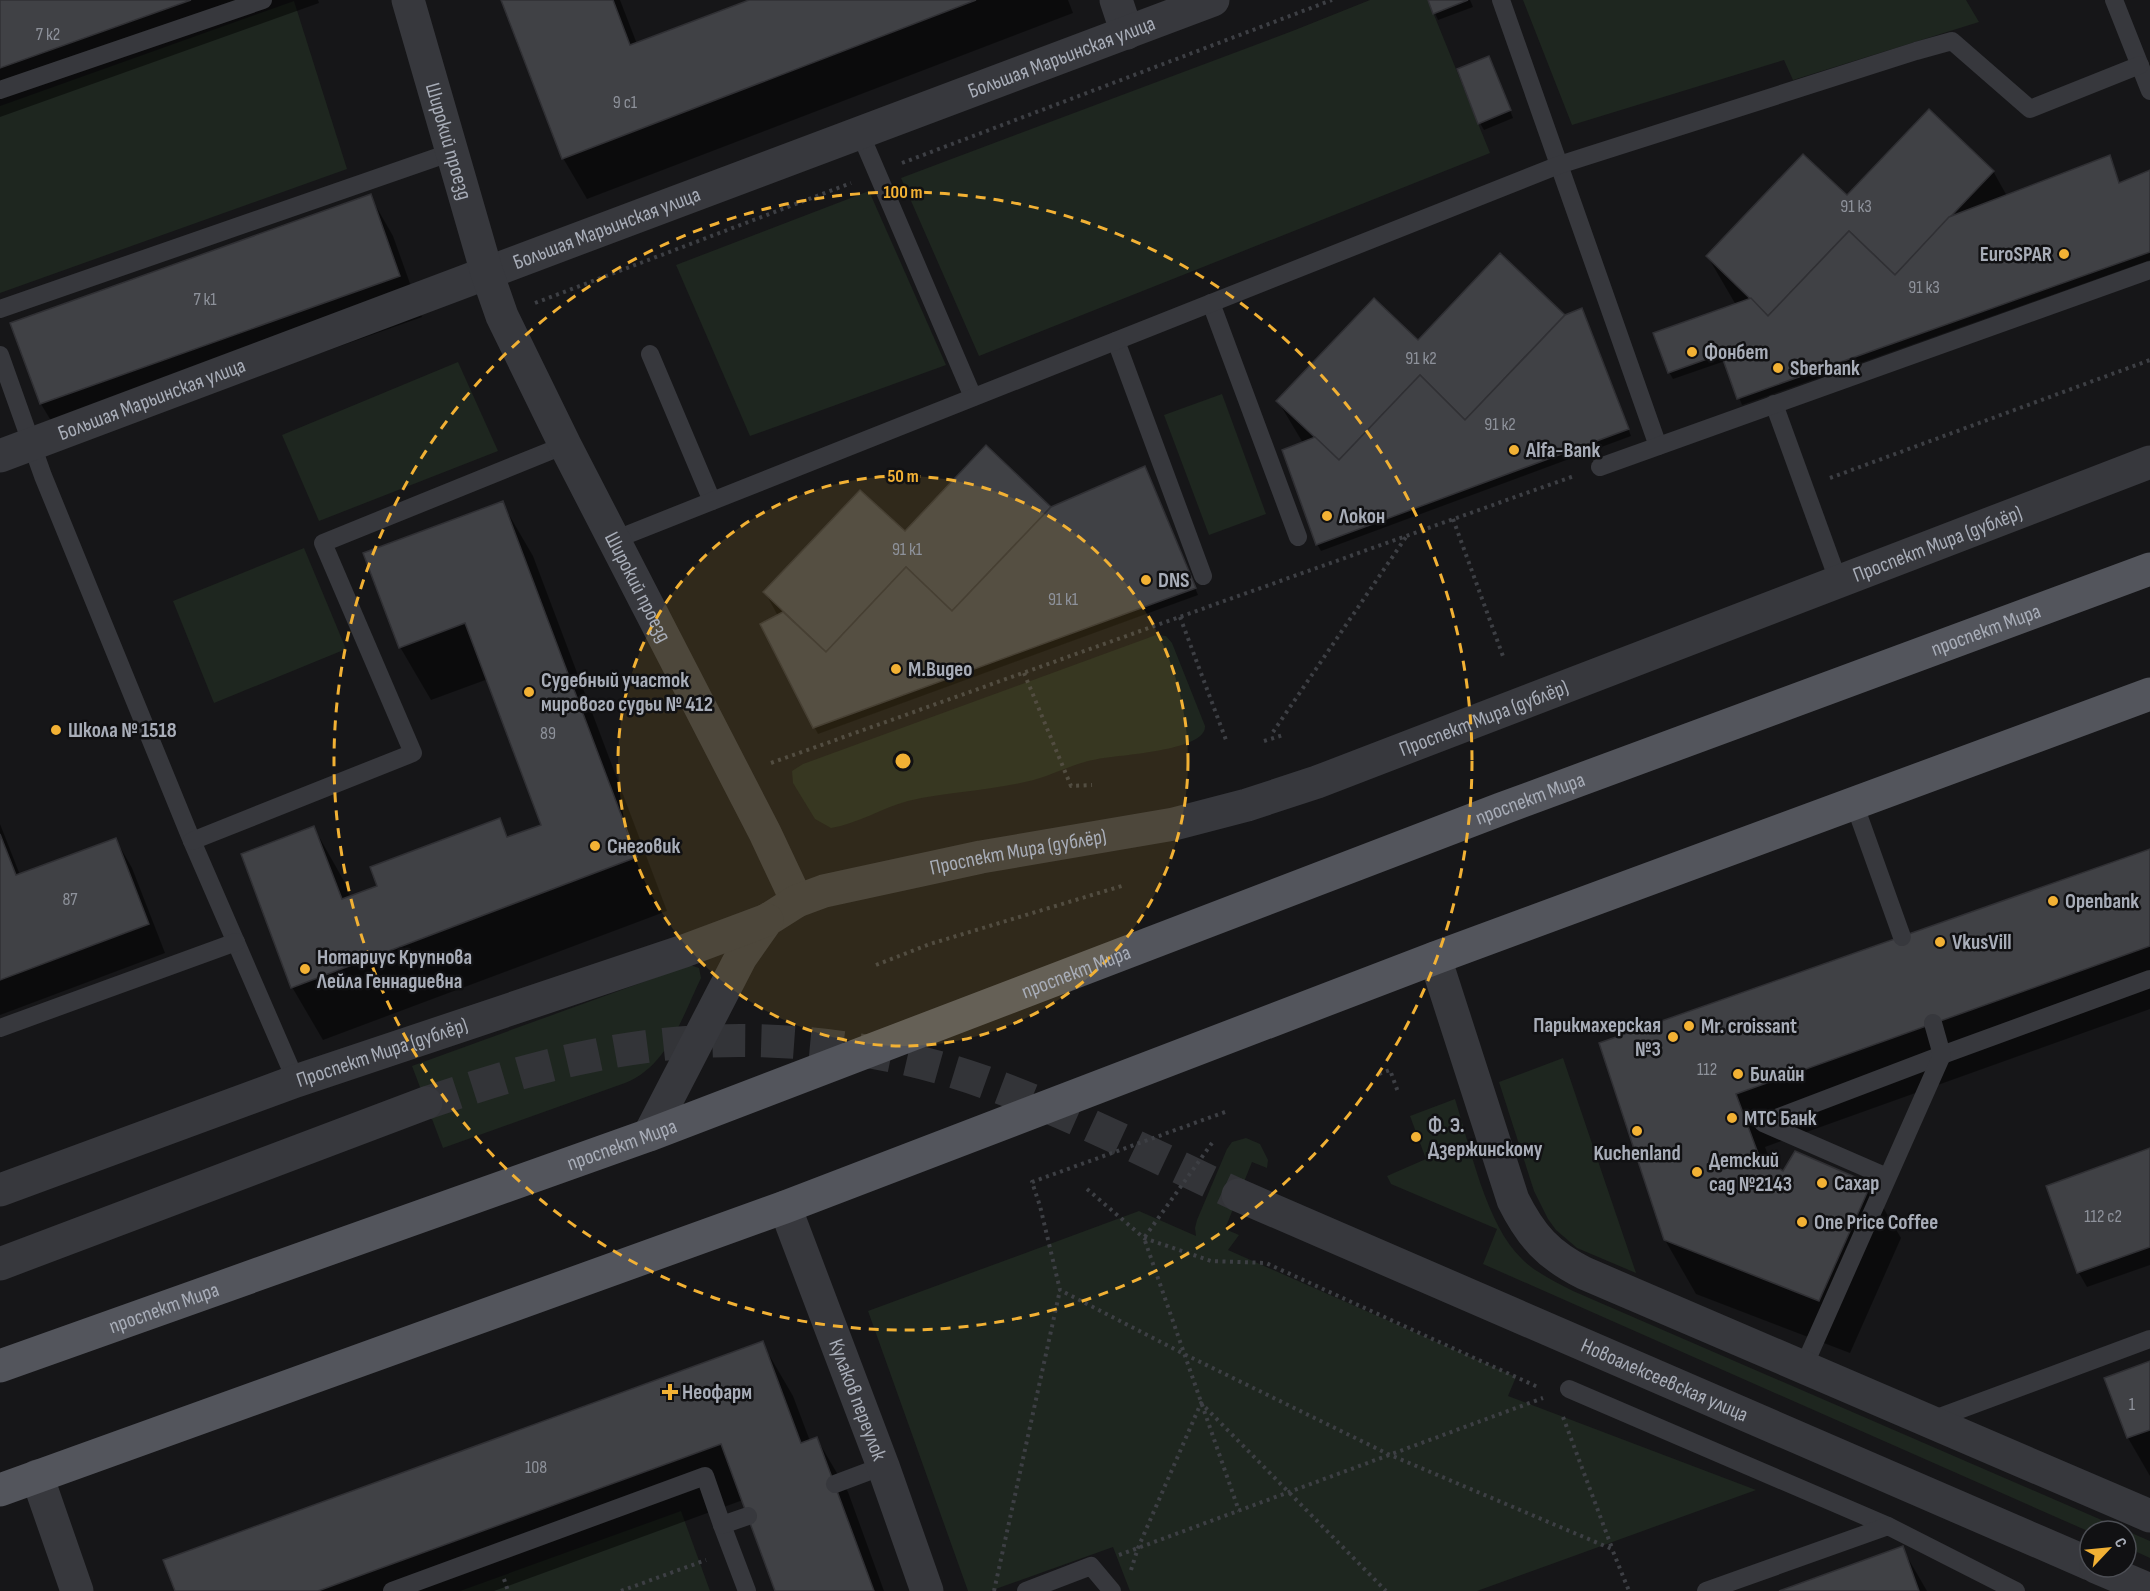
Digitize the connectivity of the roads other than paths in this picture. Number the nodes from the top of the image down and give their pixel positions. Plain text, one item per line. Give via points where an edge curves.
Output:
1 (262, 0) edge
2 (408, 0) edge
3 (1116, 0) edge
4 (1213, 0) edge
5 (1501, 0) edge
6 (2115, 0) edge
7 (1127, 33) junction
8 (2140, 65) junction
9 (0, 90) edge
10 (2150, 91) edge
11 (860, 133) junction
12 (452, 152) junction
13 (1559, 165) junction
14 (2150, 270) edge
15 (487, 273) junction
16 (1211, 303) junction
17 (0, 309) edge
18 (1116, 341) junction
19 (650, 354) dead end
20 (0, 356) edge
21 (973, 397) junction
22 (1774, 404) junction
23 (30, 445) junction
24 (565, 445) junction
25 (1658, 446) junction
26 (0, 456) edge
27 (2150, 462) edge
28 (1600, 466) road end
29 (712, 501) junction
30 (1298, 537) dead end
31 (614, 540) junction
32 (2150, 569) edge
33 (1203, 576) dead end
34 (1839, 580) junction
35 (2150, 694) edge
36 (1854, 803) junction
37 (192, 841) junction
38 (797, 901) junction
39 (767, 920) junction
40 (1902, 937) dead end
41 (236, 942) junction
42 (1435, 958) junction
43 (2150, 979) edge
44 (1933, 1023) dead end
45 (0, 1028) edge
46 (1942, 1055) junction
47 (296, 1081) junction
48 (426, 1103) tunnel mouth
49 (649, 1135) junction
50 (1887, 1177) junction
51 (0, 1190) edge
52 (1238, 1195) tunnel mouth
53 (785, 1208) junction
54 (0, 1264) edge
55 (2150, 1339) edge
56 (0, 1366) edge
57 (1804, 1366) junction
58 (1561, 1391) road end
59 (1929, 1421) junction
60 (883, 1466) junction
61 (37, 1476) junction
62 (835, 1484) dead end
63 (0, 1490) edge
64 (748, 1516) dead end
65 (2150, 1516) edge
66 (722, 1525) junction
67 (1888, 1526) junction
68 (2078, 1559) edge
69 (2124, 1579) edge
70 (2150, 1590) edge
71 (77, 1591) edge
72 (392, 1591) edge
73 (747, 1591) edge
74 (927, 1591) edge
75 (1026, 1591) edge
76 (1112, 1591) edge
77 (1707, 1591) edge
78 (2016, 1591) edge

1 - 9 lane
2 - 12 street, Широкий проезд
3 - 7 street
4 - 7 street, Большая Марьинская улица
5 - 13 lane
6 - 8 lane
7 - 11 street, Большая Марьинская улица
8 - 10 lane
8 - 13 lane via 2030,110 1952,41
11 - 15 street, Большая Марьинская улица
11 - 21 lane
12 - 15 street, Широкий проезд
12 - 17 lane
13 - 16 lane
13 - 25 lane
14 - 22 lane
15 - 23 street, Большая Марьинская улица
15 - 24 street, Широкий проезд via 502,315
16 - 18 lane
16 - 30 lane
18 - 21 lane
18 - 33 lane
19 - 29 lane
20 - 23 lane
21 - 29 lane
22 - 25 lane
22 - 34 lane
23 - 26 street, Большая Марьинская улица
23 - 37 lane
24 - 31 street, Широкий проезд
24 - 37 lane via 323,543 413,753
25 - 28 lane
27 - 34 street, Проспект Мира (дублёр)
29 - 31 lane
31 - 38 street, Широкий проезд
32 - 49 main road, проспект Мира via 1501,809
34 - 38 street, Проспект Мира (дублёр) via 1317,782 1247,805 1174,824 981,857 849,885
35 - 36 main road
36 - 40 lane
36 - 42 main road
37 - 41 lane
38 - 39 street
39 - 47 street, Проспект Мира (дублёр)
39 - 49 street via 741,957
41 - 45 lane
41 - 47 lane
42 - 53 main road
42 - 57 street via 1506,1181 1521,1216 1536,1238 1565,1263
43 - 46 lane
44 - 46 lane
46 - 50 lane
46 - 50 lane via 1763,1123
47 - 51 street, Проспект Мира (дублёр)
48 - 54 street
49 - 56 main road, проспект Мира
50 - 57 lane
52 - 68 street, Новоалексеевская улица
53 - 60 street, Кулаков переулок
53 - 61 main road
55 - 59 lane
57 - 59 street
58 - 67 lane
59 - 65 street
60 - 62 lane
60 - 74 street, Кулаков переулок
61 - 63 main road
61 - 71 street
64 - 66 lane
66 - 72 lane via 705,1476
66 - 73 lane
67 - 77 lane
67 - 78 lane
69 - 70 street
75 - 76 lane via 1091,1566

